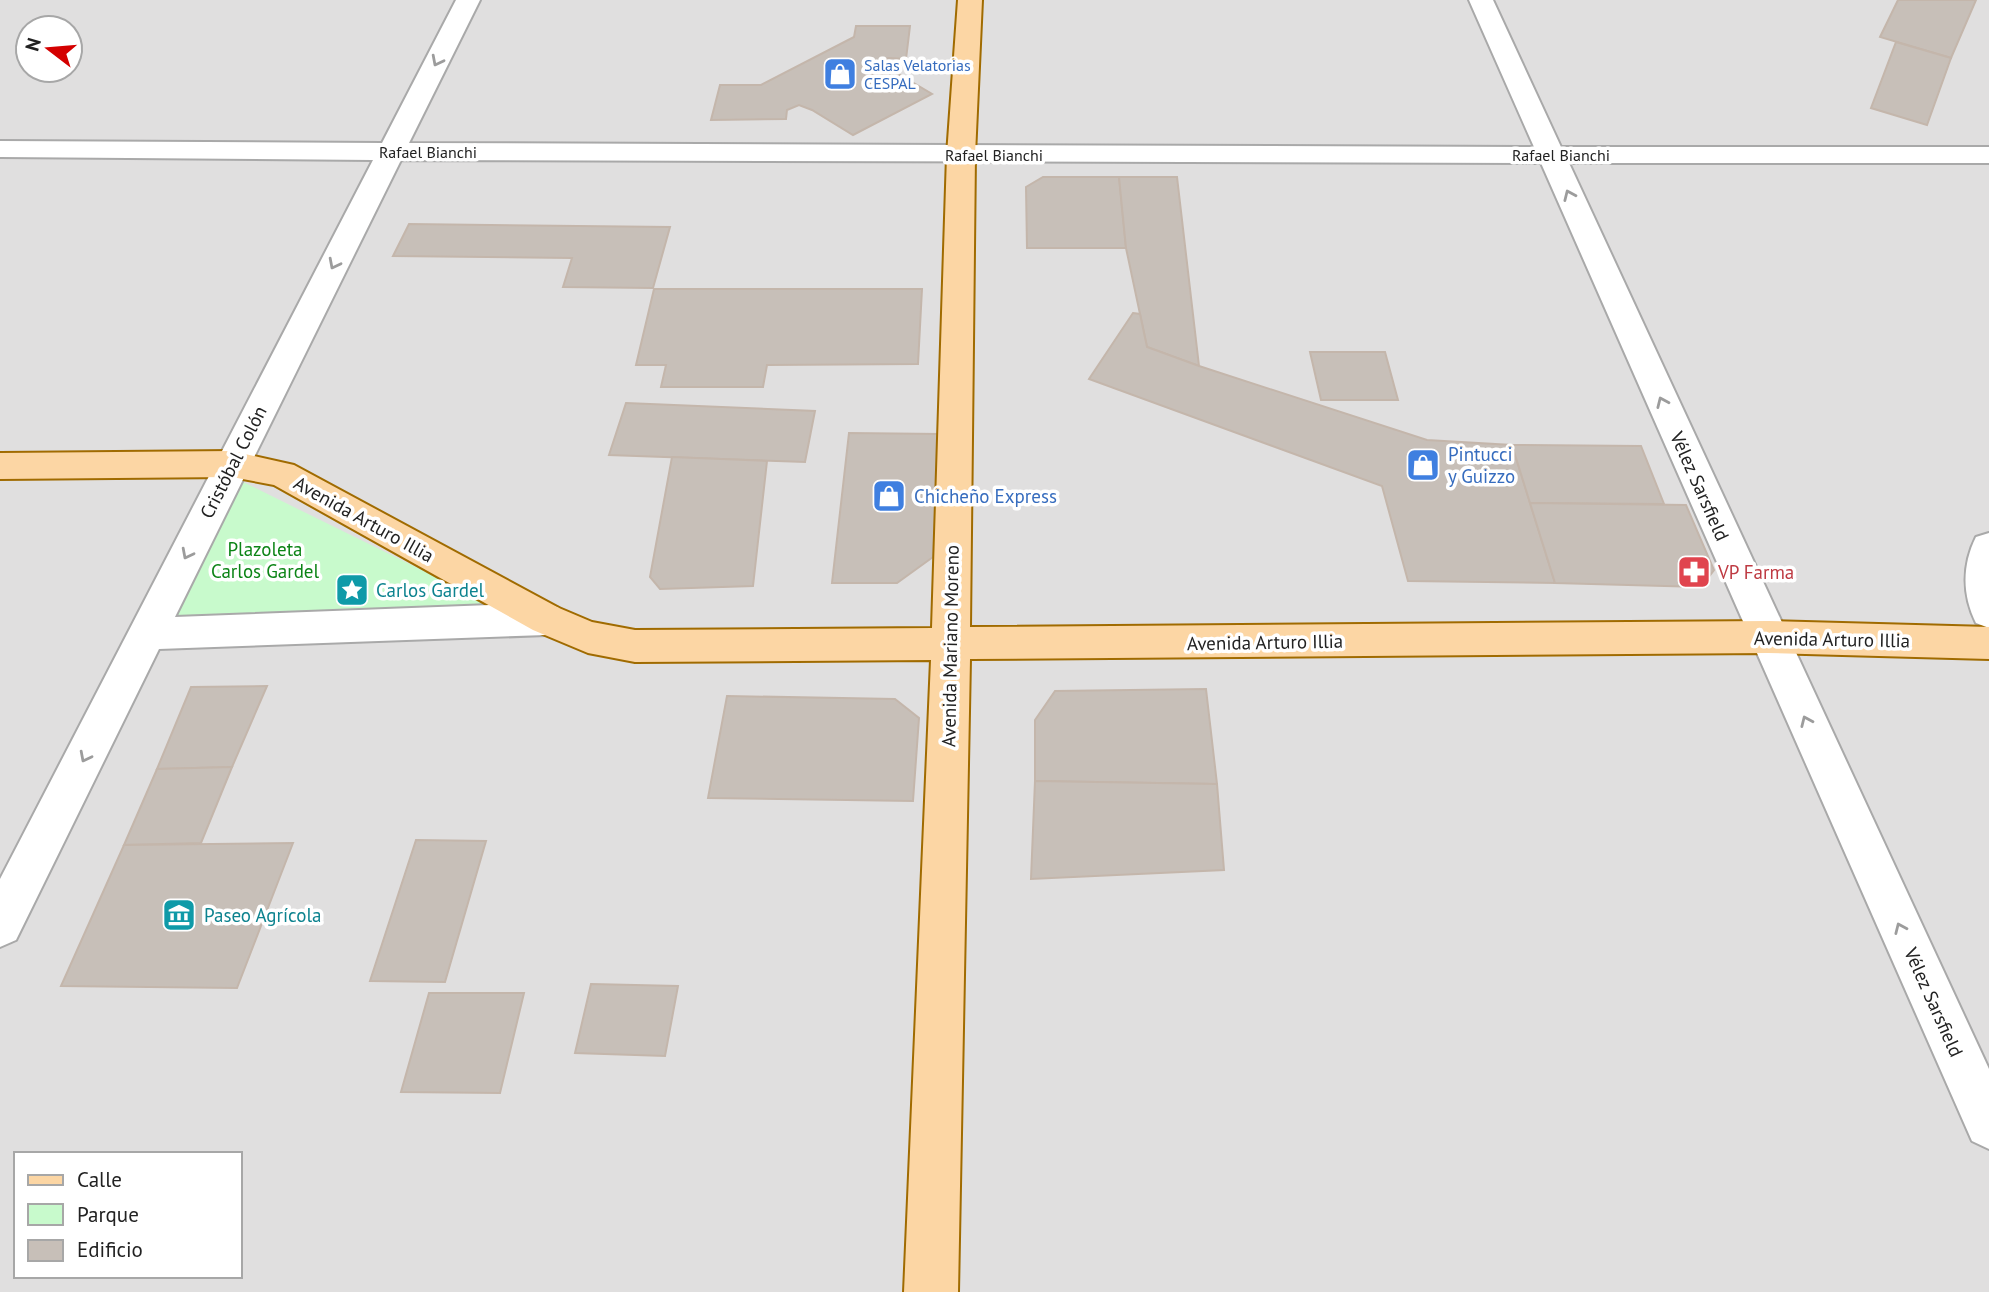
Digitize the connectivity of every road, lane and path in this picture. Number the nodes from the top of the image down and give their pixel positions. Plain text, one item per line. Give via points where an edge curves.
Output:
1 (468, 0) edge
2 (970, 0) edge
3 (1482, 0) edge
4 (0, 149) edge
5 (391, 151) junction
6 (961, 155) junction
7 (1551, 155) junction
8 (1989, 155) edge
9 (232, 464) junction
10 (0, 466) edge
11 (1989, 547) edge
12 (1989, 612) edge
13 (546, 619) junction
14 (146, 634) junction
15 (1768, 637) junction
16 (1989, 643) edge
17 (951, 645) junction
18 (0, 925) edge
19 (1989, 1124) edge
20 (931, 1292) edge

1 -> 5 street, Cristóbal Colón
2 - 6 main road, Avenida Mariano Moreno
3 - 7 street, Vélez Sarsfield
4 - 5 street, Rafael Bianchi
5 - 6 street, Rafael Bianchi
5 -> 9 street, Cristóbal Colón
6 - 7 street, Rafael Bianchi
6 - 17 main road, Avenida Mariano Moreno
7 - 8 street, Rafael Bianchi
15 -> 7 street, Vélez Sarsfield
9 - 10 main road, Avenida Arturo Illia
9 - 13 main road, Avenida Arturo Illia via 282,474
9 -> 14 street, Cristóbal Colón
11 - 12 street via 1982,580
13 - 14 street, Avenida Arturo Illia
13 - 17 main road, Avenida Arturo Illia via 588,637 635,646
14 -> 18 street, Cristóbal Colón
15 - 16 main road, Avenida Arturo Illia
15 - 17 main road, Avenida Arturo Illia
19 -> 15 street, Vélez Sarsfield
17 - 20 main road, Avenida Mariano Moreno

